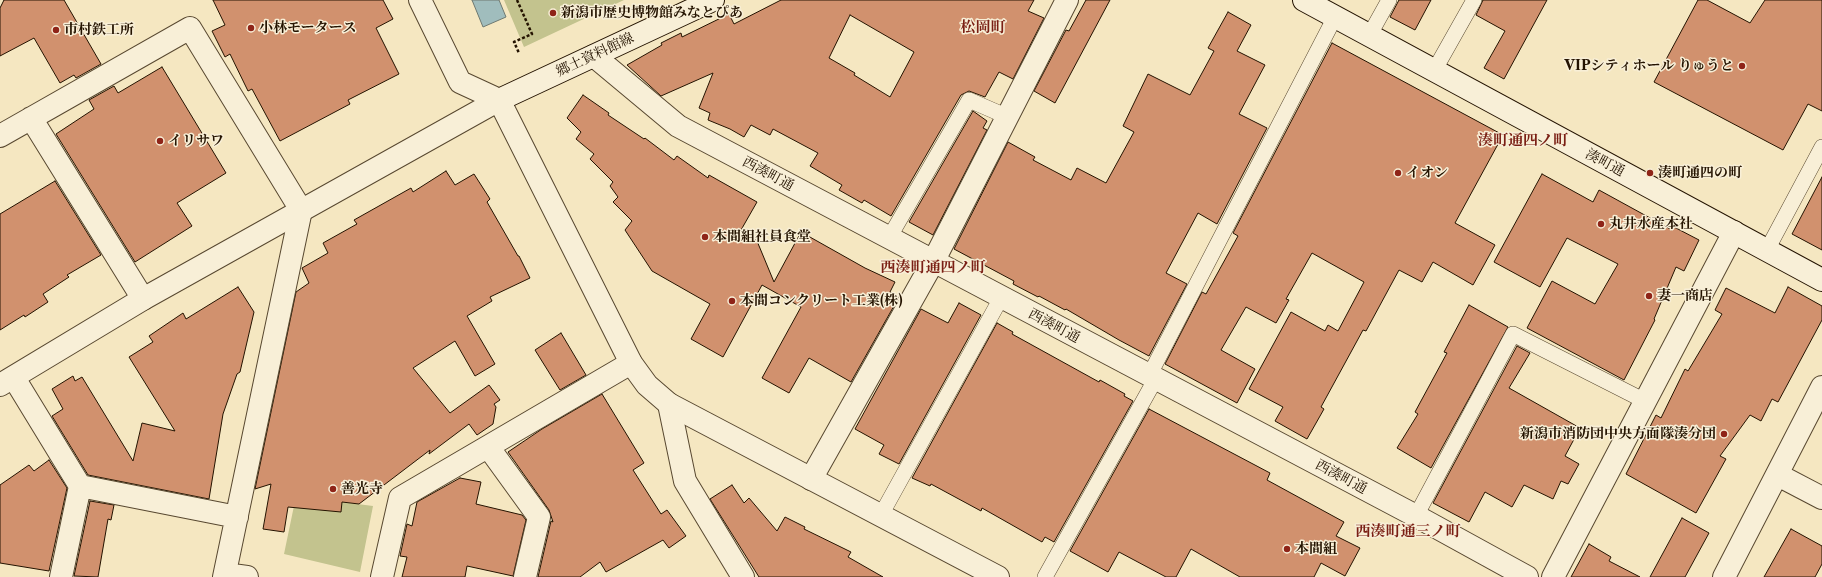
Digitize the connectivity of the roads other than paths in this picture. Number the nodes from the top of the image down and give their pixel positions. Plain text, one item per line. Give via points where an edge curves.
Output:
1 (420, 0) edge
2 (713, 0) edge
3 (1067, 0) edge
4 (1304, 0) edge
5 (1389, 0) edge
6 (1474, 0) edge
7 (1335, 17) junction
8 (1369, 36) junction
9 (594, 56) junction
10 (1434, 71) junction
11 (499, 100) junction
12 (1008, 117) junction
13 (31, 118) junction
14 (0, 136) edge
15 (1822, 147) edge
16 (301, 210) junction
17 (1734, 232) junction
18 (889, 238) junction
19 (1767, 250) junction
20 (933, 262) junction
21 (1822, 280) edge
22 (1001, 298) junction
23 (144, 299) junction
24 (631, 363) junction
25 (1152, 378) junction
26 (7, 382) edge
27 (1822, 387) edge
28 (1645, 401) junction
29 (669, 404) junction
30 (489, 448) junction
31 (1778, 475) junction
32 (811, 479) junction
33 (80, 486) junction
34 (1822, 498) edge
35 (880, 515) junction
36 (1416, 516) junction
37 (237, 517) junction
38 (224, 575) edge
39 (61, 577) edge
40 (247, 577) edge
41 (382, 577) edge
42 (525, 577) edge
43 (743, 577) edge
44 (998, 577) edge
45 (1045, 577) edge
46 (1527, 577) edge
47 (1553, 577) edge
48 (1724, 577) edge

1 - 11 street via 460,82
2 - 9 street, 郷土資料館線
3 - 12 street
4 - 7 street, 湊町通
5 - 8 lane
6 - 10 lane
7 - 8 street, 湊町通
7 - 25 lane
8 - 10 street, 湊町通
9 - 11 street, 郷土資料館線
9 - 18 street, 西湊町通 via 678,126
10 - 17 street, 湊町通
11 - 16 street, 郷土資料館線
11 - 24 street
12 - 18 lane via 969,100
12 - 20 street
13 - 14 street
13 - 16 street via 190,28
13 - 23 street
15 - 19 lane
16 - 23 street, 郷土資料館線
16 - 37 street
17 - 19 street, 湊町通
17 - 28 street
18 - 20 street, 西湊町通
19 - 21 street, 湊町通
20 - 22 street, 西湊町通
20 - 32 street
22 - 25 street, 西湊町通
22 - 35 lane
23 - 26 street, 郷土資料館線
24 - 29 street via 647,385
24 - 30 street
25 - 36 street, 西湊町通
25 - 45 lane
26 - 33 street
27 - 31 street
28 - 36 lane via 1513,334
28 - 47 street
29 - 32 street
29 - 43 street via 685,481
30 - 41 street via 400,498
30 - 42 street via 539,517
31 - 34 street
31 - 48 street
32 - 35 street
33 - 37 street
33 - 39 street
35 - 44 street
36 - 46 street, 西湊町通
37 - 38 street
38 - 40 street

